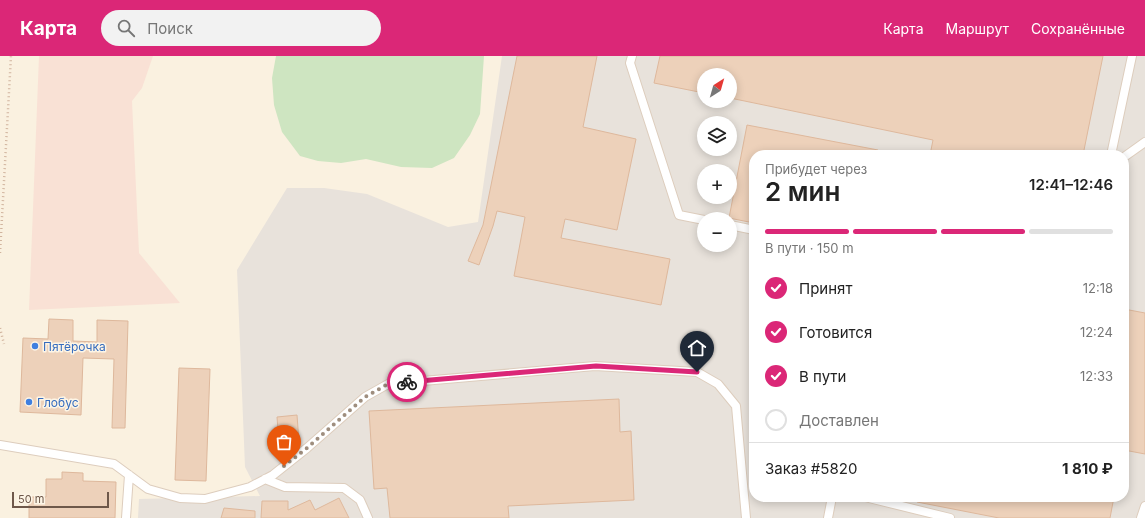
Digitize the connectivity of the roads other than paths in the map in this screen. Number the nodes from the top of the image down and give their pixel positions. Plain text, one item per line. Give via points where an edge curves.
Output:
1 (632, 56) edge
2 (1132, 56) edge
3 (1145, 142) edge
4 (1112, 150) edge
5 (1129, 153) edge
6 (697, 219) edge
7 (737, 226) edge
8 (749, 229) edge
9 (0, 445) edge
10 (129, 475) junction
11 (264, 479) junction
12 (831, 502) edge
13 (885, 502) edge
14 (1145, 506) edge
15 (126, 518) edge
16 (368, 518) edge
17 (746, 518) edge
18 (828, 518) edge
19 (950, 518) edge
20 (1142, 518) edge

1 - 6 lane via 630,64 679,215
2 - 4 lane
3 - 5 lane
7 - 8 lane
9 - 10 lane via 114,464
10 - 11 lane via 148,488 180,498 205,499 250,488
10 - 15 lane
11 - 16 lane via 285,487 344,488 360,500
11 - 17 lane via 273,475 307,448 365,397 388,384 596,366 697,372 718,384 736,406
12 - 18 lane
13 - 19 lane
14 - 20 lane

